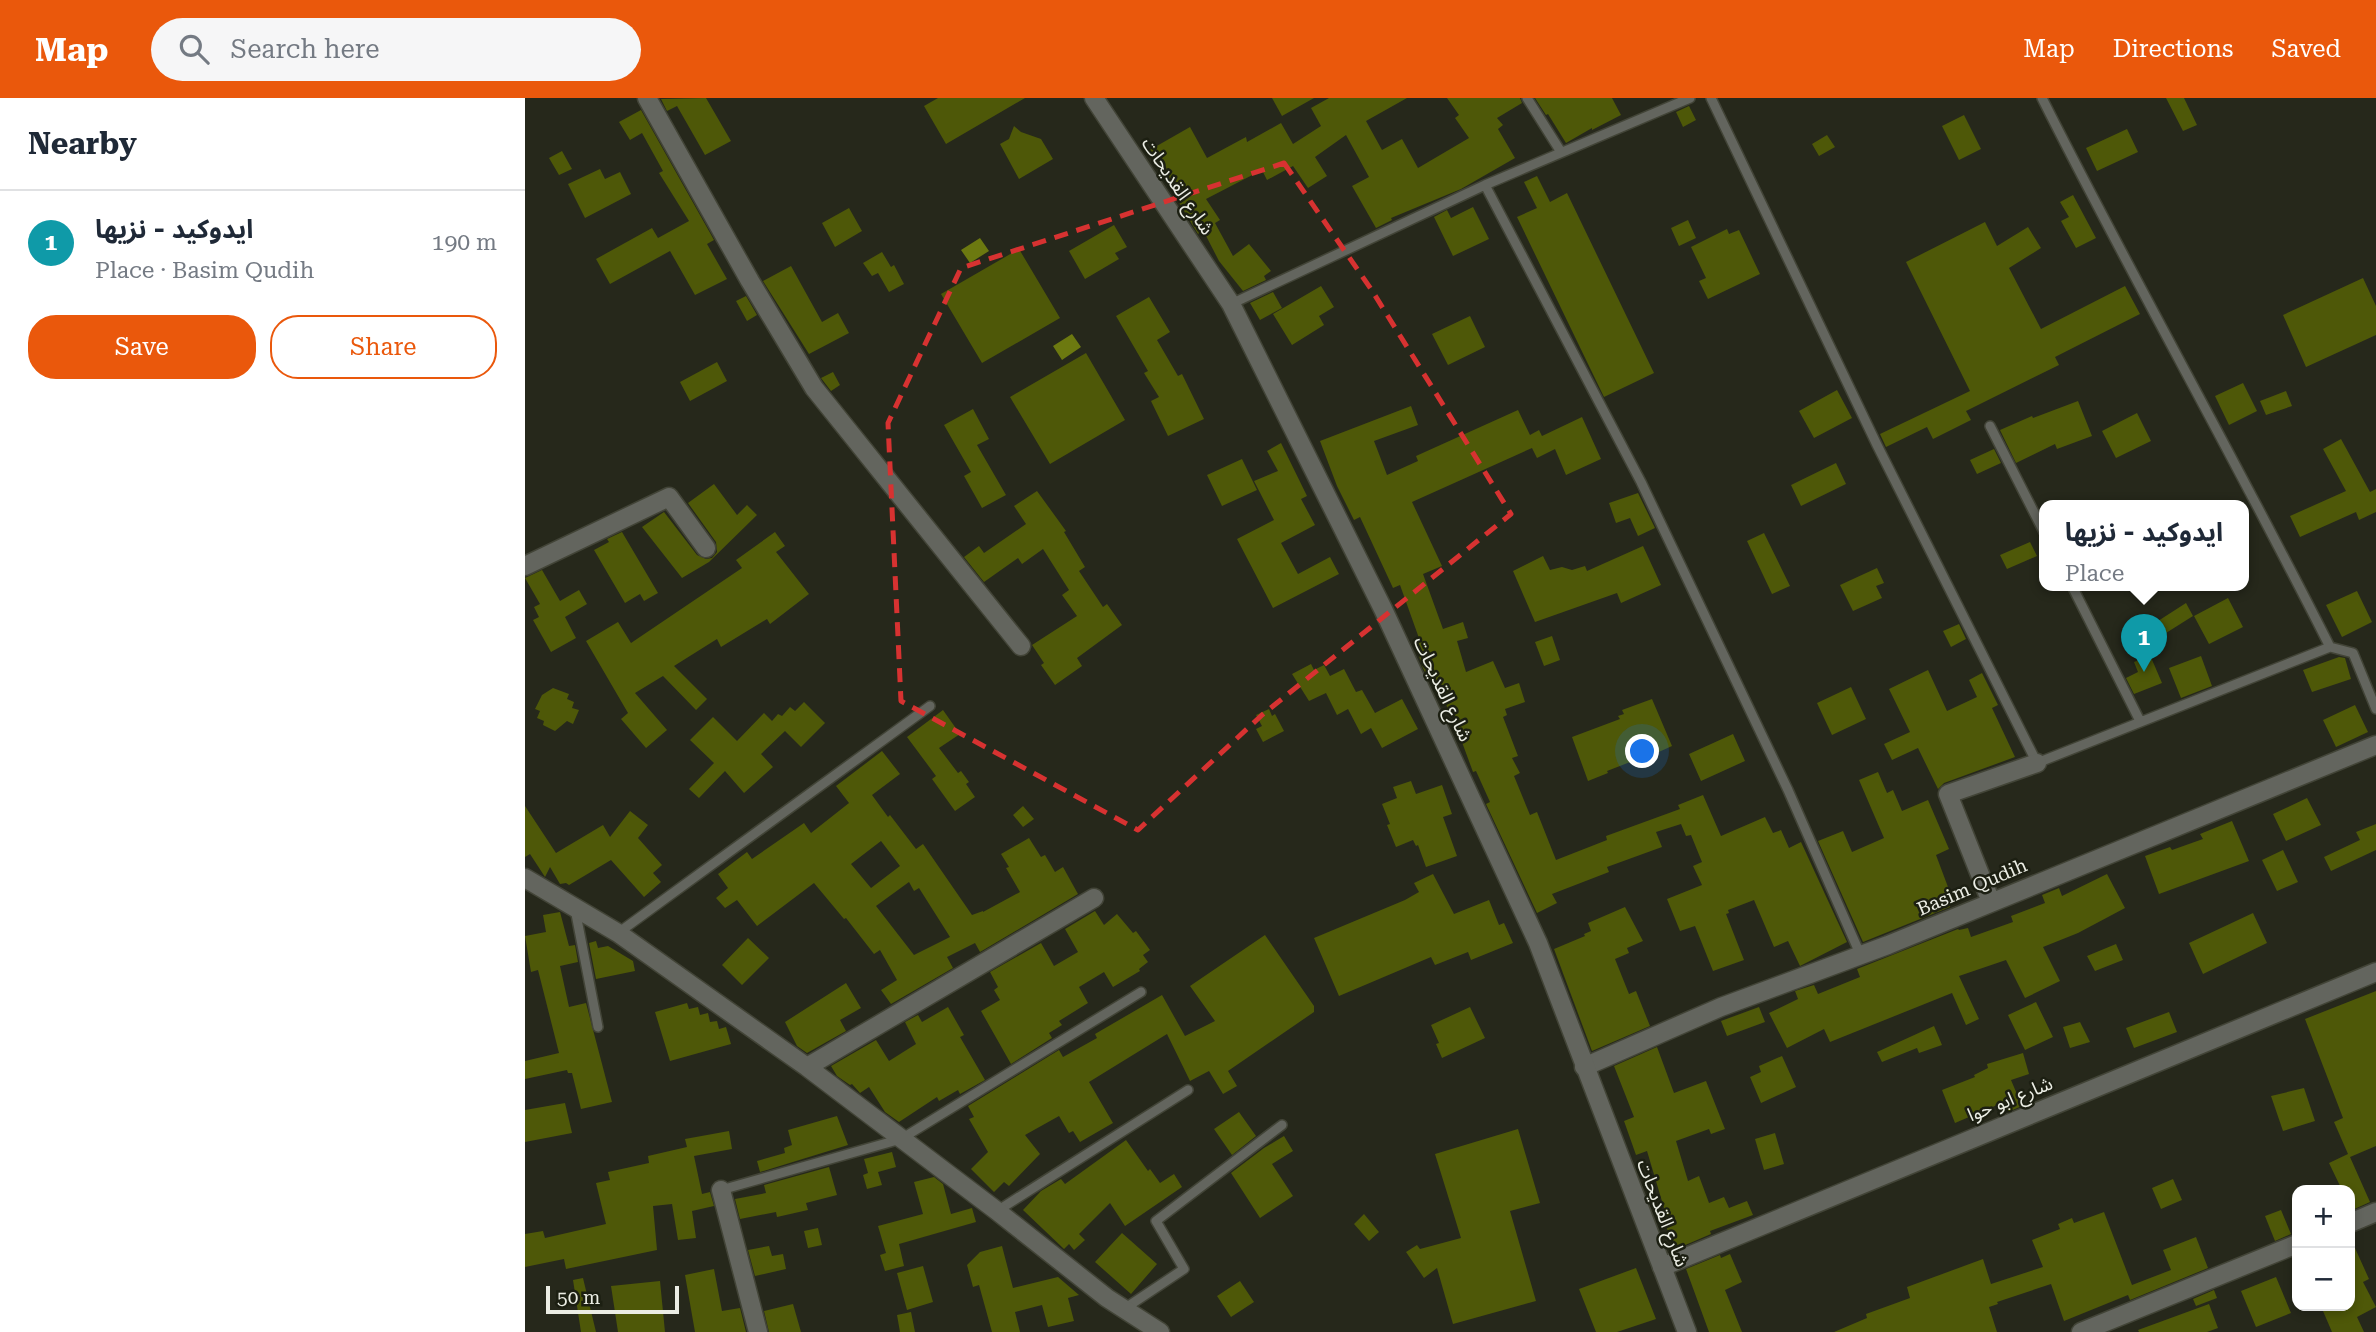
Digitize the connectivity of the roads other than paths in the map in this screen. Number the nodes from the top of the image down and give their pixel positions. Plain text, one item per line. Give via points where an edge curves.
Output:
1 (647, 98) edge
2 (1094, 98) edge
3 (1527, 98) edge
4 (1690, 98) edge
5 (1711, 98) edge
6 (2042, 98) edge
7 (1561, 152) junction
8 (1485, 185) junction
9 (1231, 304) junction
10 (1990, 426) dead end
11 (2039, 522) edge
12 (706, 548) dead end
13 (525, 566) edge
14 (2075, 591) edge
15 (1021, 646) dead end
16 (2330, 647) junction
17 (930, 706) dead end
18 (2376, 709) edge
19 (2140, 721) junction
20 (2376, 745) edge
21 (2037, 762) junction
22 (525, 878) edge
23 (1094, 898) dead end
24 (1991, 902) junction
25 (574, 907) junction
26 (618, 933) junction
27 (1861, 956) junction
28 (2376, 972) edge
29 (1142, 992) dead end
30 (598, 1027) dead end
31 (807, 1067) junction
32 (1584, 1067) junction
33 (1188, 1090) dead end
34 (1283, 1125) dead end
35 (901, 1139) junction
36 (721, 1189) joint
37 (997, 1211) junction
38 (2376, 1212) edge
39 (2355, 1221) edge
40 (2292, 1246) edge
41 (1662, 1267) junction
42 (1124, 1309) junction
43 (758, 1332) edge
44 (1160, 1332) edge
45 (1687, 1332) edge
46 (2081, 1332) edge

1 - 15 street via 814,388
2 - 9 street, شارع القديحات
3 - 7 lane
4 - 7 lane
5 - 21 lane via 1877,445
6 - 16 lane
7 - 8 lane
8 - 9 lane
8 - 27 lane via 1640,482 1788,790
9 - 32 street, شارع القديحات via 1383,609 1538,943
10 - 11 lane
12 - 13 street via 669,497
14 - 19 lane
16 - 18 lane via 2353,653
16 - 19 lane
17 - 26 lane
19 - 21 lane
20 - 24 street, Basim Qudih
21 - 24 street via 1948,794
22 - 25 street
23 - 31 street
24 - 27 street, Basim Qudih
25 - 26 street
25 - 30 lane
26 - 31 street
27 - 32 street, Basim Qudih via 1721,1007
28 - 41 street, شارع ابو حوا
29 - 35 lane
31 - 35 street
32 - 41 street, شارع القديحات
33 - 37 lane
34 - 42 lane via 1156,1221 1184,1269
35 - 36 lane
35 - 37 street
36 - 43 street
37 - 42 street
38 - 39 street
40 - 46 street
41 - 45 street, شارع القديحات
42 - 44 street

